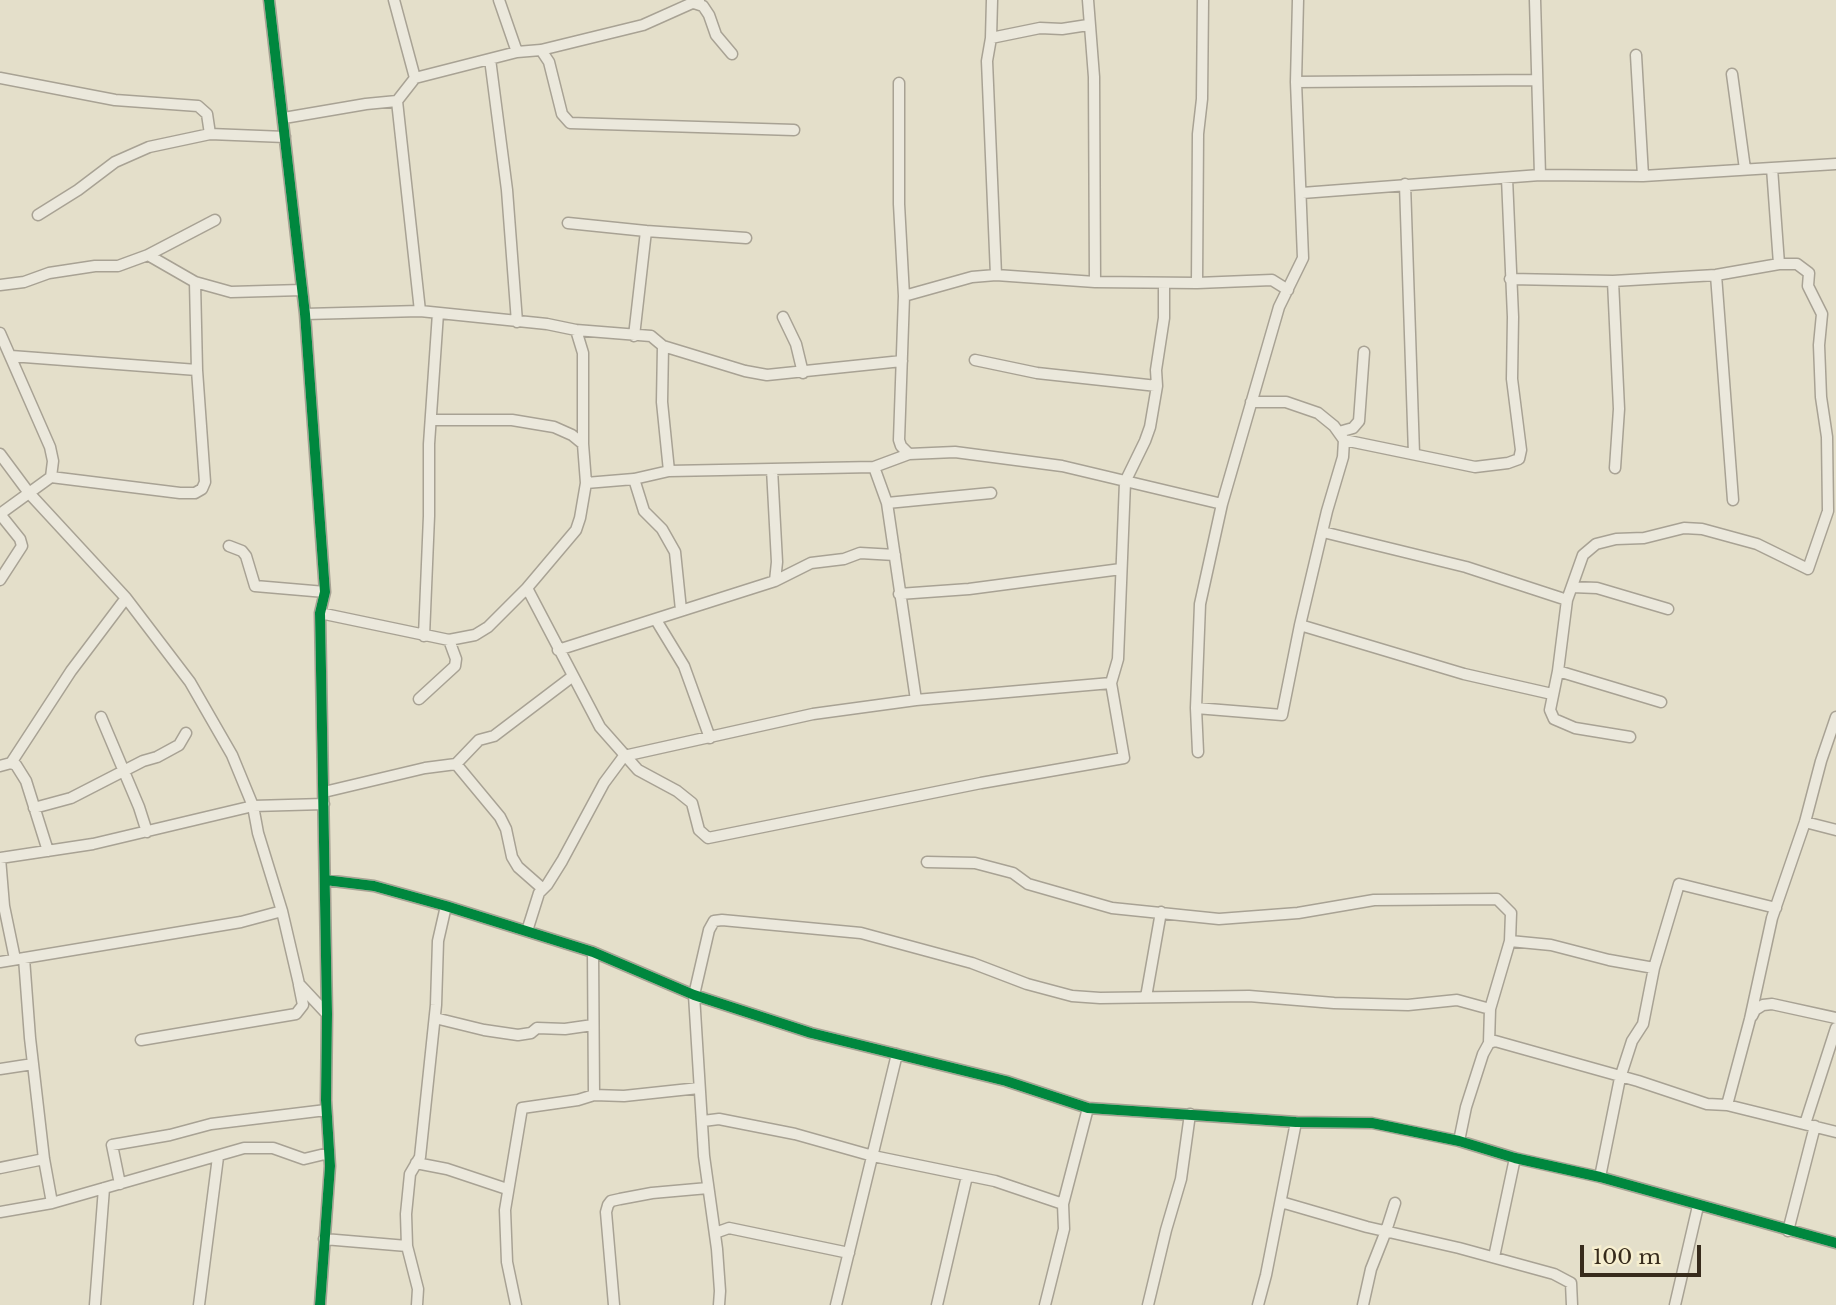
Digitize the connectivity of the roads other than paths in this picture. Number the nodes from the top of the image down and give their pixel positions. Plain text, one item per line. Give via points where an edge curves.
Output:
1 (269, 0) edge
2 (394, 0) edge
3 (499, 0) edge
4 (992, 0) edge
5 (1088, 0) edge
6 (1203, 0) edge
7 (1298, 0) edge
8 (1535, 0) edge
9 (697, 2) edge
10 (1088, 25) junction
11 (991, 38) junction
12 (541, 51) junction
13 (517, 52) junction
14 (732, 54) dead end
15 (1636, 55) dead end
16 (491, 59) junction
17 (1732, 74) dead end
18 (0, 78) edge
19 (415, 78) junction
20 (1537, 80) junction
21 (1296, 82) junction
22 (899, 83) dead end
23 (397, 101) junction
24 (284, 118) junction
25 (794, 131) dead end
26 (210, 134) junction
27 (285, 137) junction
28 (1836, 164) edge
29 (1772, 168) junction
30 (1745, 169) junction
31 (1540, 175) junction
32 (1643, 176) junction
33 (1507, 178) junction
34 (1405, 184) junction
35 (1302, 193) junction
36 (38, 215) dead end
37 (215, 220) dead end
38 (568, 223) dead end
39 (646, 231) junction
40 (746, 238) dead end
41 (148, 255) junction
42 (1779, 264) junction
43 (996, 275) junction
44 (1716, 275) junction
45 (1510, 279) junction
46 (1613, 281) junction
47 (195, 282) junction
48 (1095, 282) junction
49 (1164, 283) junction
50 (1197, 283) junction
51 (0, 285) edge
52 (302, 290) junction
53 (1288, 290) junction
54 (904, 296) junction
55 (420, 311) junction
56 (439, 313) junction
57 (305, 314) junction
58 (783, 317) dead end
59 (517, 322) junction
60 (576, 330) junction
61 (634, 336) junction
62 (1, 337) edge
63 (663, 346) junction
64 (1364, 352) dead end
65 (11, 356) junction
66 (975, 360) dead end
67 (902, 361) junction
68 (197, 370) junction
69 (803, 373) junction
70 (1157, 386) junction
71 (1251, 402) junction
72 (432, 420) junction
73 (1341, 436) junction
74 (583, 444) junction
75 (904, 452) junction
76 (0, 454) edge
77 (1414, 454) junction
78 (874, 467) junction
79 (772, 468) junction
80 (1615, 468) dead end
81 (669, 471) junction
82 (51, 477) junction
83 (634, 479) junction
84 (1125, 482) junction
85 (586, 483) junction
86 (29, 493) junction
87 (991, 493) dead end
88 (1732, 500) dead end
89 (887, 503) junction
90 (1222, 504) junction
91 (0, 514) edge
92 (1323, 532) junction
93 (229, 546) dead end
94 (895, 555) junction
95 (1121, 569) junction
96 (0, 580) edge
97 (775, 581) junction
98 (1572, 587) junction
99 (527, 588) junction
100 (325, 592) junction
101 (899, 594) junction
102 (126, 598) junction
103 (1567, 600) junction
104 (1668, 609) dead end
105 (681, 610) junction
106 (320, 613) junction
107 (656, 620) junction
108 (1300, 625) junction
109 (424, 636) junction
110 (449, 640) junction
111 (558, 650) junction
112 (1558, 671) junction
113 (573, 676) junction
114 (1111, 683) junction
115 (1552, 694) junction
116 (419, 699) dead end
117 (916, 700) junction
118 (1661, 702) dead end
119 (1196, 708) junction
120 (100, 717) dead end
121 (1836, 717) edge
122 (186, 733) dead end
123 (1630, 737) dead end
124 (710, 738) junction
125 (1198, 752) dead end
126 (624, 756) junction
127 (5, 764) edge
128 (456, 764) junction
129 (123, 772) junction
130 (324, 792) junction
131 (324, 804) junction
132 (253, 806) junction
133 (34, 808) junction
134 (1805, 822) junction
135 (1836, 830) edge
136 (147, 832) junction
137 (48, 851) junction
138 (927, 862) dead end
139 (325, 880) junction
140 (543, 889) junction
141 (446, 906) junction
142 (1776, 908) junction
143 (282, 911) junction
144 (1161, 912) junction
145 (527, 931) junction
146 (1510, 941) junction
147 (593, 952) junction
148 (20, 959) junction
149 (0, 962) edge
150 (1654, 968) junction
151 (299, 984) junction
152 (694, 995) junction
153 (1146, 997) junction
154 (1490, 1009) junction
155 (327, 1014) junction
156 (435, 1018) junction
157 (1836, 1018) edge
158 (1750, 1019) junction
159 (593, 1025) junction
160 (1836, 1028) edge
161 (141, 1040) dead end
162 (1489, 1043) junction
163 (897, 1054) junction
164 (33, 1064) junction
165 (0, 1069) edge
166 (1620, 1078) junction
167 (699, 1088) junction
168 (594, 1095) junction
169 (1727, 1105) junction
170 (1088, 1108) junction
171 (326, 1110) junction
172 (1190, 1114) junction
173 (703, 1121) junction
174 (1296, 1122) junction
175 (1810, 1125) junction
176 (1836, 1132) edge
177 (1459, 1142) junction
178 (329, 1153) junction
179 (873, 1156) junction
180 (218, 1157) junction
181 (1515, 1158) junction
182 (44, 1159) junction
183 (416, 1163) junction
184 (0, 1168) edge
185 (967, 1176) junction
186 (1600, 1177) junction
187 (120, 1184) junction
188 (104, 1188) junction
189 (708, 1188) junction
190 (507, 1189) junction
191 (1281, 1202) junction
192 (52, 1203) junction
193 (1395, 1203) dead end
194 (1063, 1204) junction
195 (1698, 1206) junction
196 (0, 1212) edge
197 (1788, 1230) junction
198 (1386, 1231) junction
199 (715, 1233) junction
200 (324, 1240) junction
201 (1836, 1244) edge
202 (407, 1246) junction
203 (849, 1253) junction
204 (1494, 1257) junction
205 (95, 1305) edge
206 (199, 1305) edge
207 (320, 1305) edge
208 (417, 1305) edge
209 (516, 1305) edge
210 (614, 1305) edge
211 (719, 1305) edge
212 (836, 1305) edge
213 (937, 1305) edge
214 (1045, 1305) edge
215 (1148, 1305) edge
216 (1258, 1305) edge
217 (1363, 1305) edge
218 (1572, 1305) edge
219 (1675, 1305) edge

1 - 24 street
2 - 19 street
3 - 13 street
4 - 11 street
5 - 10 street
6 - 50 street
7 - 21 street
8 - 20 street
9 - 12 street via 643,25
9 - 14 street
10 - 11 street
10 - 48 street via 1094,77
11 - 43 street via 987,61
12 - 13 street
12 - 25 street via 549,62 562,114 570,124
13 - 16 street
15 - 32 street
16 - 19 street
16 - 59 street
17 - 30 street
18 - 26 street via 115,100 198,106 207,114
19 - 23 street
20 - 21 street
20 - 31 street
21 - 35 street
22 - 54 street
23 - 24 street
23 - 55 street
24 - 27 street
26 - 27 street
26 - 36 street via 149,147 116,162
27 - 52 street
28 - 29 street
29 - 30 street
29 - 42 street
30 - 32 street
31 - 32 street
31 - 33 street
33 - 34 street
33 - 45 street
34 - 35 street
34 - 77 street
35 - 53 street via 1303,258
37 - 41 street
38 - 39 street
39 - 40 street
39 - 61 street
41 - 47 street
41 - 51 street via 118,266 49,273
42 - 44 street
42 - 98 street via 1797,264 1809,273 1808,286 1822,314 1819,345 1828,511 1808,569 1757,544 1684,527 1588,548
43 - 48 street
43 - 54 street
44 - 46 street
44 - 88 street
45 - 46 street
45 - 77 street via 1519,459 1475,467
46 - 80 street via 1619,409
47 - 52 street via 231,292
47 - 68 street
48 - 49 street
49 - 50 street
49 - 70 street
50 - 53 street via 1272,280
52 - 57 street
53 - 71 street
54 - 67 street
55 - 56 street
55 - 57 street
56 - 59 street
56 - 72 street
57 - 100 street
58 - 69 street
59 - 60 street
60 - 61 street
60 - 74 street via 583,353
61 - 63 street via 651,336
62 - 65 street
63 - 69 street via 745,371
63 - 81 street via 662,402
64 - 73 street via 1359,421
65 - 68 street
65 - 82 street via 50,447
66 - 70 street via 1037,373
67 - 69 street
67 - 75 street via 899,440
68 - 82 street via 202,489 180,493
70 - 84 street via 1145,441
71 - 73 street via 1299,406 1318,414
71 - 90 street
72 - 74 street via 512,420 554,427
72 - 109 street
73 - 77 street
73 - 92 street via 1343,457
74 - 85 street
75 - 78 street
75 - 84 street via 955,452 1062,467
76 - 86 street
78 - 79 street
78 - 89 street
79 - 81 street
79 - 97 street via 778,562
81 - 83 street
82 - 86 street
83 - 85 street
83 - 105 street via 644,510 675,552
84 - 90 street
84 - 95 street
85 - 99 street via 576,530
86 - 91 street
86 - 102 street
87 - 89 street
89 - 94 street
90 - 119 street via 1200,604
91 - 96 street via 22,546
92 - 103 street via 1466,567
92 - 108 street
93 - 100 street via 243,551 255,586
94 - 97 street via 860,553 811,563
94 - 101 street
95 - 101 street
95 - 114 street via 1118,659
97 - 105 street
98 - 103 street
98 - 104 street via 1597,588
99 - 110 street via 488,627
99 - 111 street
100 - 106 street
101 - 117 street
102 - 127 street
102 - 132 street via 190,682 232,755
103 - 112 street
105 - 107 street
106 - 109 street
106 - 130 street
107 - 111 street
107 - 124 street via 684,666
108 - 115 street via 1464,674
108 - 119 street via 1282,715
109 - 110 street
110 - 116 street via 455,666
111 - 113 street
112 - 115 street
112 - 118 street
113 - 126 street via 600,727
113 - 128 street via 494,736 479,740
114 - 117 street
114 - 126 street via 1124,758 708,838 699,830 692,803 638,770
115 - 123 street via 1550,710 1561,723
117 - 124 street via 813,714
119 - 125 street
120 - 129 street
121 - 134 street
122 - 129 street via 179,745
124 - 126 street
126 - 140 street
127 - 133 street via 16,765 26,780
128 - 130 street
128 - 140 street via 500,817 518,867
129 - 133 street via 71,798
129 - 136 street
130 - 131 street
131 - 132 street
131 - 139 street
132 - 136 street
132 - 143 street
133 - 137 street
134 - 135 street
134 - 142 street
136 - 137 street
137 - 148 street via 0,858 4,906
138 - 144 street via 975,863 1080,900
139 - 141 street via 374,886
139 - 155 street
140 - 145 street
141 - 145 street
141 - 156 street via 438,941
142 - 150 street via 1679,884
142 - 158 street
143 - 148 street
143 - 151 street
144 - 146 street via 1219,919 1298,913 1374,900 1497,899 1510,913
144 - 153 street
145 - 147 street
146 - 150 street via 1551,945
146 - 154 street
147 - 152 street
147 - 159 street
148 - 149 street
148 - 164 street
150 - 166 street via 1643,1024
151 - 155 street
151 - 161 street via 303,1005 296,1014
152 - 153 street via 711,924 722,920 861,933 1072,996
152 - 163 street via 811,1033
152 - 167 street
153 - 154 street via 1249,996 1408,1006 1457,1000
154 - 162 street
155 - 171 street
156 - 159 street via 518,1035 537,1028
156 - 183 street
157 - 158 street via 1772,1004 1755,1010
158 - 169 street
159 - 168 street
160 - 175 street
162 - 166 street
162 - 177 street via 1469,1096
163 - 170 street via 1006,1081
163 - 179 street
164 - 165 street
164 - 182 street
166 - 169 street via 1707,1104
166 - 186 street
167 - 168 street
167 - 173 street
168 - 190 street via 522,1108
169 - 175 street
170 - 172 street
170 - 194 street
171 - 178 street
171 - 187 street via 211,1124 112,1144
172 - 174 street
172 - 215 street via 1181,1179
173 - 179 street via 719,1119 771,1129
173 - 189 street
174 - 177 street via 1372,1123
174 - 191 street
175 - 176 street
175 - 197 street
177 - 181 street
178 - 180 street via 304,1159 273,1148 244,1148
178 - 200 street
179 - 185 street
179 - 203 street
180 - 187 street
180 - 206 street
181 - 186 street
181 - 204 street
182 - 184 street
182 - 192 street
183 - 190 street
183 - 202 street via 410,1174
185 - 194 street
185 - 213 street
186 - 195 street
187 - 188 street
188 - 192 street
188 - 205 street
189 - 199 street
189 - 210 street via 641,1195 608,1205
190 - 209 street via 504,1223
191 - 198 street
191 - 216 street
192 - 196 street
193 - 198 street
194 - 214 street via 1064,1229
195 - 197 street
195 - 219 street
197 - 201 street
198 - 204 street
198 - 217 street
199 - 203 street via 729,1228
199 - 211 street
200 - 202 street
200 - 207 street
202 - 208 street via 418,1289
203 - 212 street
204 - 218 street via 1562,1277 1570,1283

